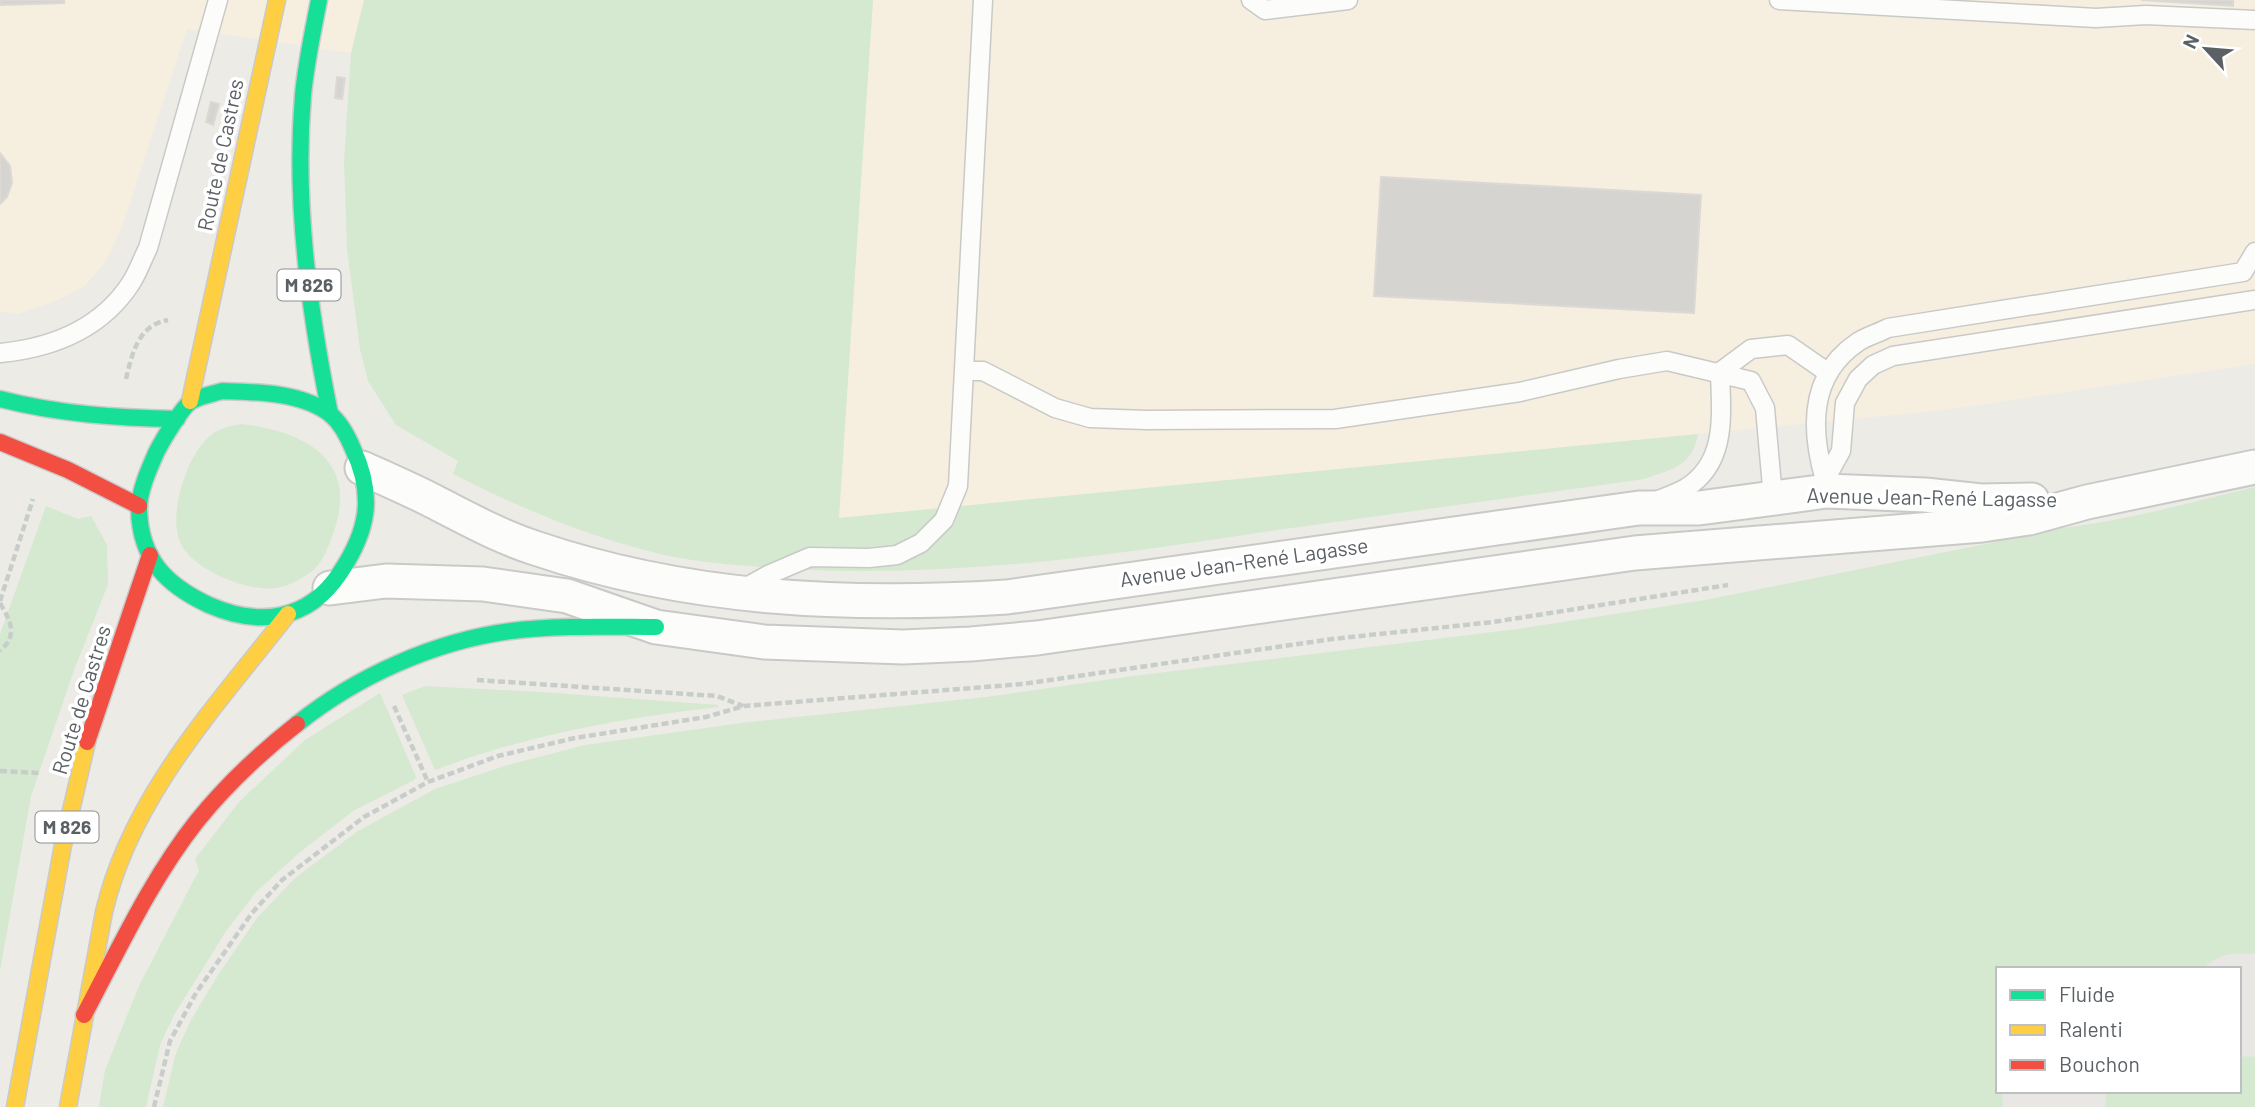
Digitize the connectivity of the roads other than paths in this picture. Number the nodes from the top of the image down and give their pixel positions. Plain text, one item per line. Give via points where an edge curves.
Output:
1 (218, 0) edge
2 (277, 0) edge
3 (319, 0) edge
4 (983, 0) edge
5 (1251, 0) edge
6 (1348, 0) edge
7 (1779, 0) edge
8 (2255, 20) edge
9 (2255, 252) edge
10 (2255, 300) edge
11 (0, 353) edge
12 (965, 371) junction
13 (1720, 372) junction
14 (1827, 372) junction
15 (0, 399) edge
16 (190, 401) junction
17 (330, 414) junction
18 (177, 419) junction
19 (0, 442) edge
20 (2255, 467) edge
21 (362, 468) junction
22 (1826, 486) junction
23 (1773, 498) junction
24 (2087, 502) junction
25 (139, 506) junction
26 (1639, 508) junction
27 (1829, 537) junction
28 (150, 555) junction
29 (330, 588) junction
30 (735, 594) junction
31 (288, 614) junction
32 (656, 627) junction
33 (84, 1014) junction
34 (15, 1107) edge
35 (68, 1107) edge

1 - 11 lane via 148,248 131,282 111,309 82,331 48,344
2 - 16 main road, Route de Castres
3 - 17 main road, M 826 via 303,96 300,198 314,339
4 - 12 lane
5 - 6 lane via 1265,10
7 - 8 lane via 2096,18 2146,15
9 - 14 lane via 2243,272 1888,328 1858,342
10 - 22 lane via 1893,356 1858,379 1846,403 1841,451
12 - 13 lane via 983,372 1055,408 1090,418 1240,421 1335,419 1520,392 1667,361
12 - 30 lane via 958,486 944,520 897,555 810,557
13 - 14 lane via 1751,349 1788,345
13 - 23 lane via 1751,381 1765,408
13 - 26 lane via 1721,436 1714,456 1687,487
14 - 22 lane via 1816,405 1816,450
15 - 18 main road via 117,418
16 - 17 main road via 222,391 275,393
16 - 18 main road
17 - 21 main road via 348,437
18 - 25 main road via 149,469
19 - 25 main road
20 - 24 street, Avenue Jean-René Lagasse
21 - 29 main road via 368,502 354,552
21 - 30 street, Avenue Jean-René Lagasse via 535,548 638,577
22 - 23 street, Avenue Jean-René Lagasse
22 - 24 street, Avenue Jean-René Lagasse via 1980,500
22 - 27 street
23 - 26 street, Avenue Jean-René Lagasse via 1699,508
24 - 27 street, Avenue Jean-René Lagasse via 1982,525
25 - 28 main road
26 - 30 street, Avenue Jean-René Lagasse via 1007,597 931,602
27 - 32 street, Avenue Jean-René Lagasse via 1634,553 971,644 817,645
28 - 31 main road via 165,578 183,593 226,612 250,618
28 - 34 main road, Route de Castres / M 826 via 83,754
29 - 31 main road
29 - 32 street, Avenue Jean-René Lagasse via 386,581 483,584 568,596
31 - 33 main road, M 826 via 179,753 133,834 112,883
32 - 33 main road via 539,627 486,635 368,676 319,706 232,780 199,819 168,862
33 - 35 main road, M 826

